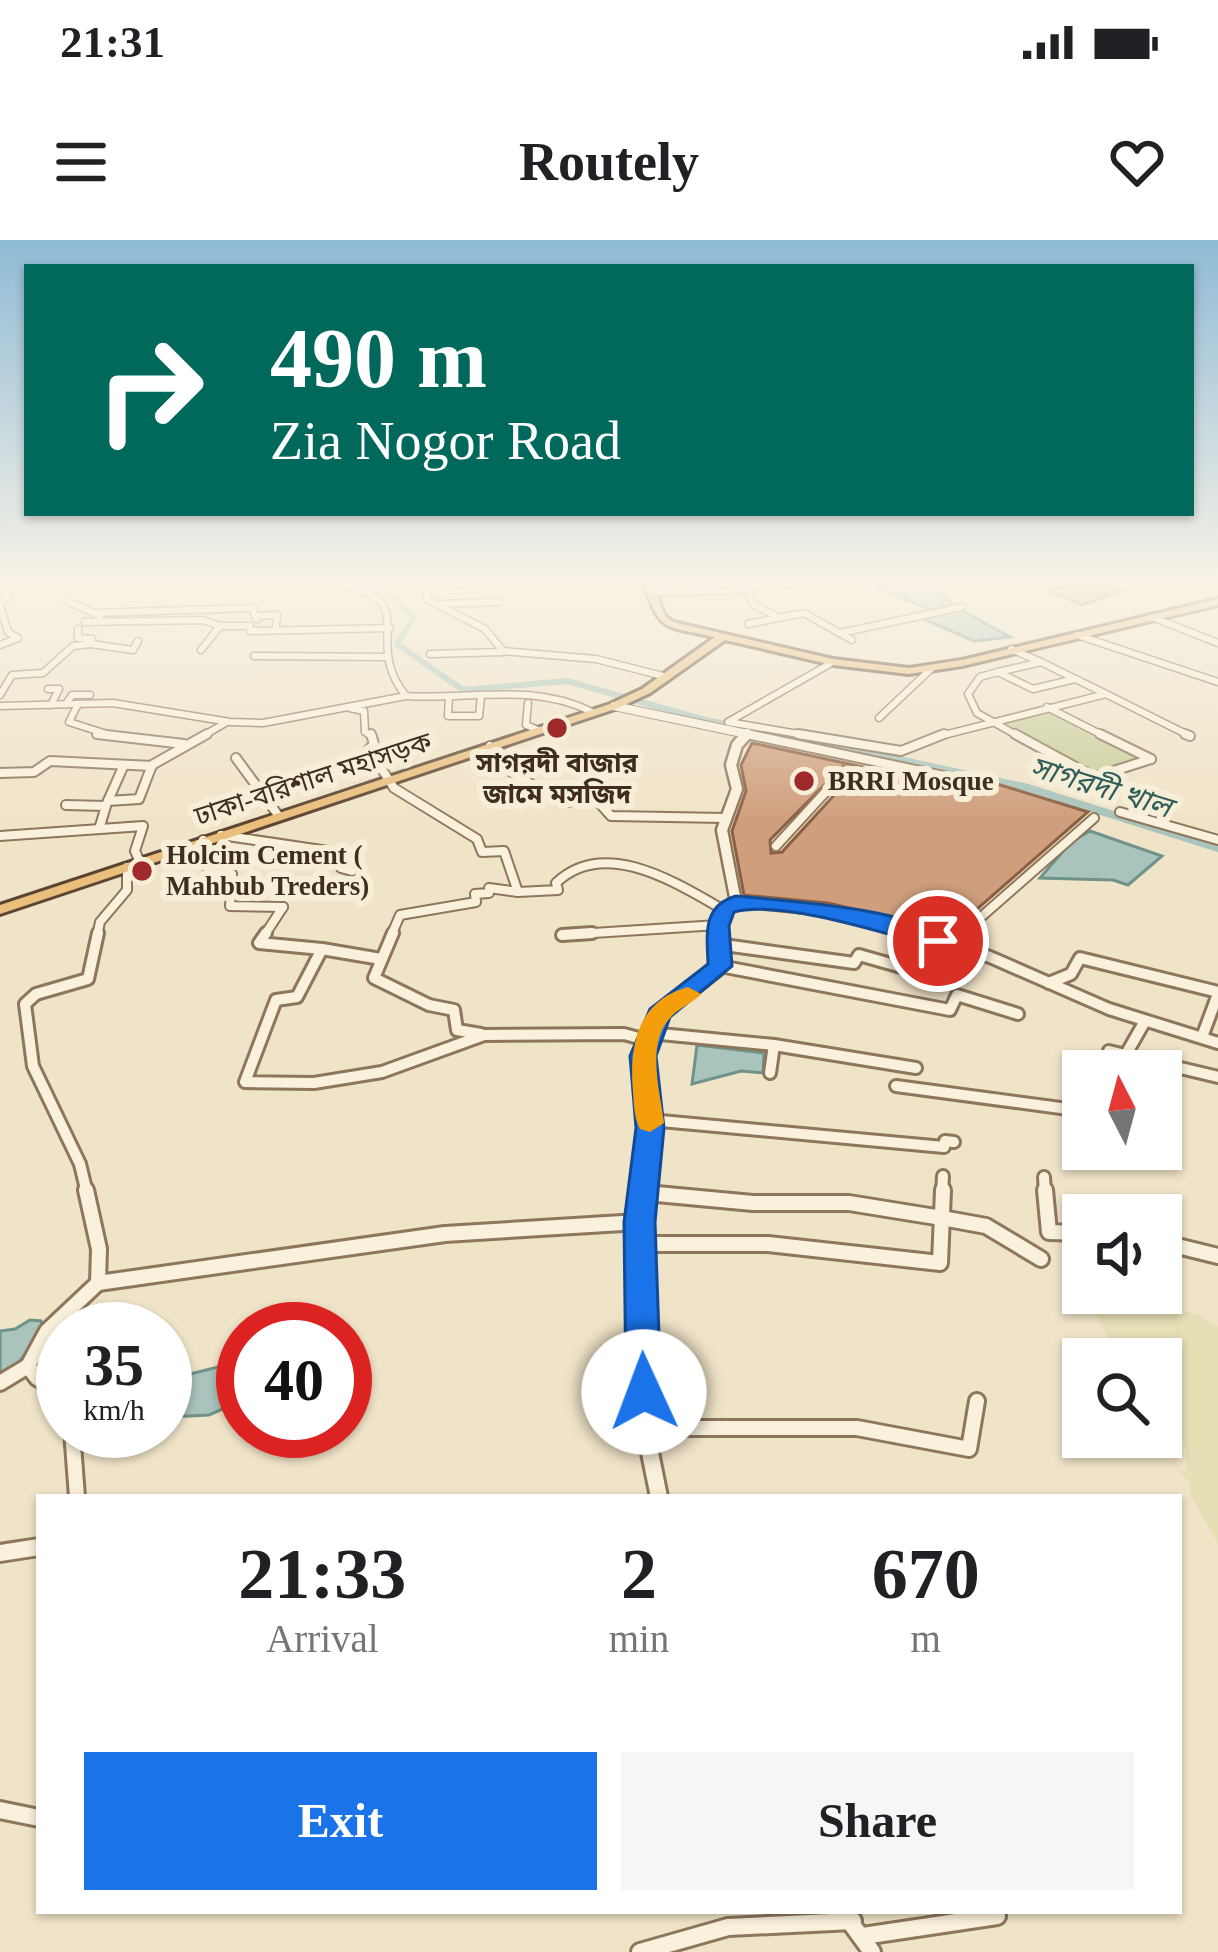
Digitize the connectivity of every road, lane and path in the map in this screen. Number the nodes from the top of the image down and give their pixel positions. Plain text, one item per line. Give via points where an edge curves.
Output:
1 (57, 661) edge
2 (388, 661) edge
3 (604, 661) edge
4 (686, 661) edge
5 (686, 661) edge
6 (828, 661) edge
7 (855, 661) edge
8 (956, 661) edge
9 (964, 661) edge
10 (1155, 661) edge
11 (833, 662) junction
12 (1041, 662) joint
13 (932, 668) junction
14 (998, 672) junction
15 (664, 676) junction
16 (1075, 679) junction
17 (1218, 682) edge
18 (48, 689) dead end
19 (1033, 689) junction
20 (90, 694) dead end
21 (1106, 694) junction
22 (0, 695) edge
23 (406, 696) junction
24 (449, 696) junction
25 (481, 696) junction
26 (627, 700) junction
27 (528, 703) dead end
28 (66, 704) junction
29 (78, 704) junction
30 (128, 704) junction
31 (1062, 704) junction
32 (51, 705) junction
33 (0, 706) edge
34 (1047, 707) junction
35 (350, 708) junction
36 (592, 712) junction
37 (121, 713) dead end
38 (879, 718) dead end
39 (991, 721) junction
40 (227, 722) junction
41 (538, 730) junction
42 (747, 734) junction
43 (1190, 736) dead end
44 (185, 745) junction
45 (490, 746) junction
46 (236, 758) dead end
47 (123, 766) junction
48 (152, 766) junction
49 (0, 773) edge
50 (842, 774) dead end
51 (387, 779) junction
52 (986, 785) dead end
53 (107, 804) junction
54 (66, 805) dead end
55 (1120, 812) dead end
56 (278, 815) junction
57 (725, 818) junction
58 (1094, 818) dead end
59 (100, 826) junction
60 (0, 836) edge
61 (210, 838) junction
62 (1218, 840) edge
63 (776, 846) dead end
64 (134, 864) junction
65 (352, 871) dead end
66 (518, 892) junction
67 (0, 910) edge
68 (726, 913) junction
69 (562, 934) dead end
70 (938, 941) junction
71 (717, 944) junction
72 (322, 949) junction
73 (381, 958) junction
74 (720, 966) junction
75 (919, 972) dead end
76 (1049, 983) junction
77 (1218, 993) edge
78 (1018, 1014) dead end
79 (1145, 1021) junction
80 (484, 1035) junction
81 (648, 1036) junction
82 (1202, 1037) junction
83 (1218, 1042) edge
84 (774, 1046) junction
85 (1128, 1050) edge
86 (916, 1069) dead end
87 (1182, 1069) edge
88 (770, 1073) dead end
89 (1218, 1077) edge
90 (896, 1086) dead end
91 (1062, 1108) edge
92 (650, 1120) junction
93 (954, 1142) dead end
94 (943, 1176) dead end
95 (1044, 1178) dead end
96 (646, 1193) junction
97 (941, 1219) junction
98 (639, 1222) junction
99 (1062, 1232) edge
100 (639, 1244) junction
101 (1182, 1247) edge
102 (1218, 1256) edge
103 (1041, 1259) dead end
104 (98, 1283) junction
105 (28, 1366) junction
106 (36, 1376) edge
107 (0, 1383) edge
108 (977, 1401) dead end
109 (645, 1428) junction
110 (74, 1458) edge
111 (77, 1494) edge
112 (658, 1494) edge
113 (36, 1547) edge
114 (0, 1553) edge
115 (0, 1810) edge
116 (36, 1817) edge
117 (997, 1916) dead end
118 (857, 1930) edge
119 (640, 1952) edge

1 - 22 street via 43,673 12,675
2 - 23 street
3 - 15 street
4 - 15 highway, ঢাকা-বরিশাল মহাসড়ক
5 - 26 highway, ঢাকা-বরিশাল মহাসড়ক
6 - 11 highway
7 - 8 highway via 895,668
9 - 13 highway
10 - 17 street
11 - 13 highway
11 - 39 street via 728,722 901,751
12 - 14 street
12 - 16 street
13 - 38 street
14 - 19 street
14 - 39 street via 980,677 968,694 976,713
15 - 26 highway, ঢাকা-বরিশাল মহাসড়ক
16 - 19 street
16 - 21 street
18 - 32 street via 59,688
19 - 31 street
20 - 28 street
21 - 31 street
21 - 43 street
23 - 24 street
23 - 35 street
24 - 25 street
24 - 25 street via 448,716 463,717 479,716
25 - 36 street via 568,700
26 - 36 highway, ঢাকা-বরিশাল মহাসড়ক
26 - 42 street
27 - 41 street via 526,725
28 - 29 street
28 - 32 street
29 - 30 street
29 - 44 street via 69,722 82,729
30 - 37 street
30 - 40 street
31 - 34 street
32 - 33 street
34 - 39 street
34 - 39 street via 1150,759 1094,782
35 - 40 street via 313,720
35 - 51 street via 364,710 369,748
36 - 41 highway, ঢাকা-বরিশাল মহাসড়ক
40 - 44 street
41 - 45 highway, ঢাকা-বরিশাল মহাসড়ক
42 - 52 street
42 - 57 street via 731,765 737,789
44 - 48 street
45 - 51 highway, ঢাকা-বরিশাল মহাসড়ক
45 - 57 street via 513,761 504,767 561,803 595,797 611,816
46 - 56 street
47 - 48 street
47 - 49 street via 50,761 34,772
47 - 53 street
48 - 53 street via 139,799
50 - 63 street
51 - 56 highway, ঢাকা-বরিশাল মহাসড়ক
51 - 66 street via 477,839 482,852 504,850
53 - 54 street
53 - 59 street
55 - 62 street
56 - 61 highway, ঢাকা-বরিশাল মহাসড়ক
57 - 68 street
58 - 70 street via 981,917
59 - 60 street
59 - 64 street via 143,826
61 - 64 highway, ঢাকা-বরিশাল মহাসড়ক
61 - 65 street via 348,854 341,868
61 - 72 street via 208,874 232,874 230,906 283,907 259,943
64 - 67 highway, ঢাকা-বরিশাল মহাসড়ক
64 - 104 street via 127,890 100,922 88,979 35,994 24,1012 33,1066 80,1164 99,1249
66 - 68 street via 558,890 563,873 584,868 638,865
66 - 73 street via 489,889 475,894 476,902 400,915
68 - 69 street
68 - 70 street via 826,911
68 - 71 street
70 - 76 street
71 - 74 street
71 - 75 street via 854,963 859,955
72 - 73 street
72 - 80 street via 297,997 276,1000 244,1082 314,1083 382,1072
73 - 80 street via 374,982 454,1010 457,1030
74 - 78 street via 950,1010 958,995
74 - 81 street via 658,1014
76 - 77 street via 1071,974 1080,958
76 - 79 street
77 - 82 street
79 - 82 street
79 - 85 street
80 - 81 street
81 - 84 street
81 - 92 street
82 - 83 street
84 - 86 street
84 - 88 street
87 - 89 street
90 - 91 street
92 - 93 street
92 - 96 street
94 - 97 street
95 - 99 street via 1049,1232
96 - 97 street via 849,1203
96 - 98 street
97 - 100 street via 940,1263 768,1244
97 - 103 street via 986,1226
98 - 100 street
98 - 104 street via 445,1234
100 - 109 street
101 - 102 street
104 - 105 street via 42,1335
105 - 106 street
105 - 107 street
108 - 109 street via 969,1449 863,1428
109 - 112 street
110 - 111 street
113 - 114 street
115 - 116 street
117 - 118 street
118 - 119 street via 728,1927

